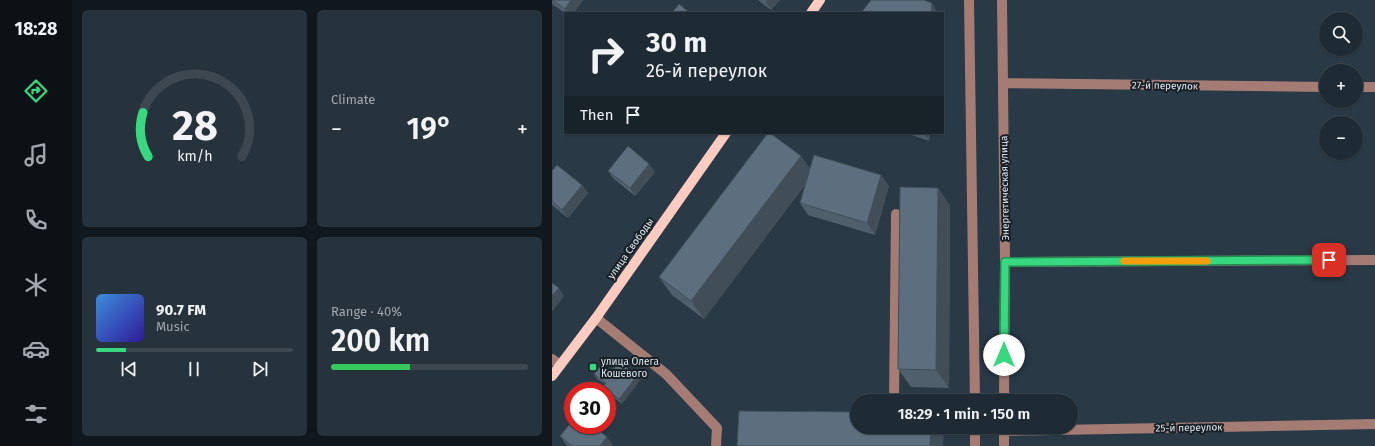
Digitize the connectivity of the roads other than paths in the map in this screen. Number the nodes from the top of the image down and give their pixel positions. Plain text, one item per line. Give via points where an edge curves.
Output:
1 (820, 0) edge
2 (969, 0) edge
3 (1002, 0) edge
4 (812, 12) edge
5 (1003, 83) junction
6 (1319, 87) edge
7 (1363, 87) edge
8 (1375, 87) edge
9 (725, 134) edge
10 (896, 214) dead end
11 (1375, 260) edge
12 (1005, 262) junction
13 (596, 318) junction
14 (556, 362) edge
15 (552, 376) edge
16 (894, 394) edge
17 (975, 394) edge
18 (1004, 394) edge
19 (1375, 424) edge
20 (1078, 428) edge
21 (975, 434) edge
22 (1004, 434) edge
23 (716, 446) edge
24 (975, 446) edge
25 (1004, 446) edge

1 - 4 main road
2 - 17 street
3 - 5 street, Энергетическая улица
5 - 6 street, 27-й переулок
5 - 12 street, Энергетическая улица
7 - 8 street
9 - 13 main road, улица Свободы
10 - 16 street
11 - 12 street
12 - 18 street, Энергетическая улица
13 - 14 main road, улица Свободы
13 - 23 street via 666,374 717,428
14 - 15 main road, улица Свободы
19 - 20 street, 25-й переулок
21 - 24 street
22 - 25 street

